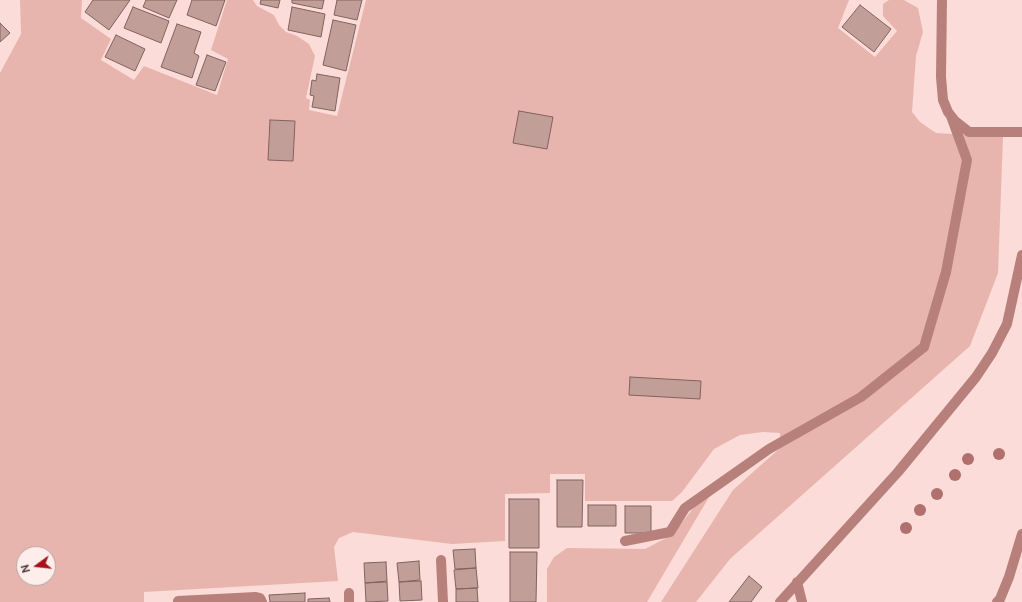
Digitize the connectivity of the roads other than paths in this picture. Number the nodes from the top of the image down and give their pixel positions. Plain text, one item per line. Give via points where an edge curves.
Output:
1 (942, 0) edge
2 (951, 116) junction
3 (1022, 132) edge
4 (1022, 255) edge
5 (1022, 534) edge
6 (625, 541) dead end
7 (441, 560) dead end
8 (797, 582) junction
9 (178, 601) edge
10 (262, 602) edge
11 (443, 602) edge
12 (780, 602) edge
13 (802, 602) edge
14 (997, 602) edge

1 - 2 street via 941,77 943,100
2 - 3 street via 969,132
2 - 6 street via 967,160 946,272 924,348 861,397 769,449 685,508 670,532
4 - 8 street via 1007,324 976,377 898,472
5 - 14 street via 1009,577
7 - 11 street
8 - 12 street
8 - 13 street
9 - 10 street via 256,596

